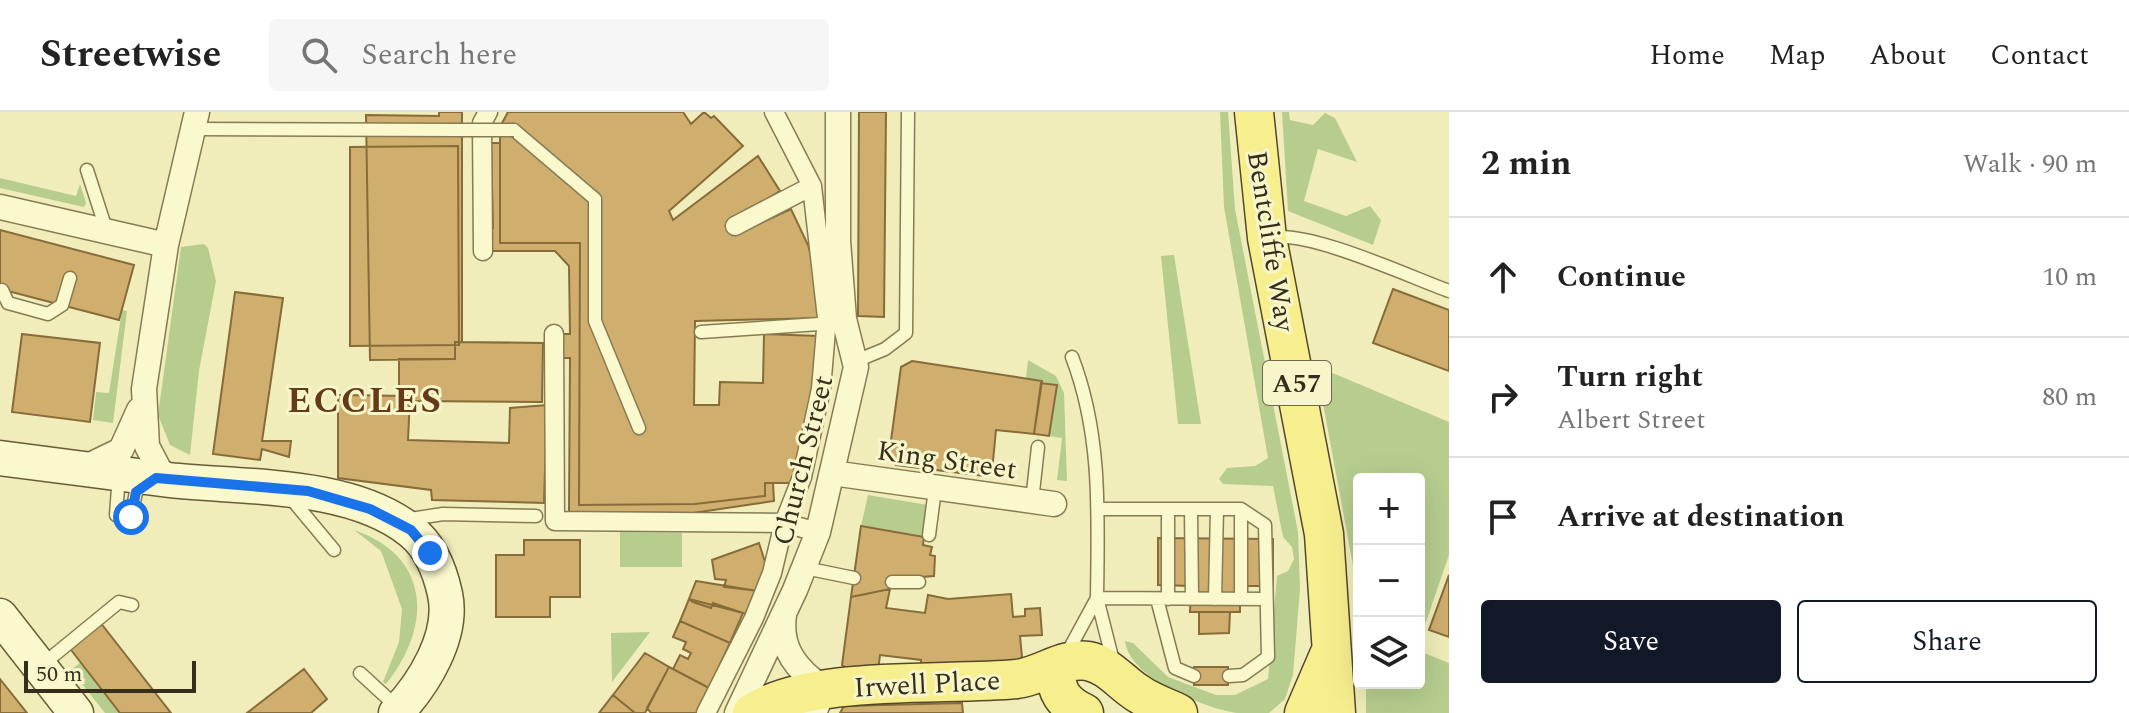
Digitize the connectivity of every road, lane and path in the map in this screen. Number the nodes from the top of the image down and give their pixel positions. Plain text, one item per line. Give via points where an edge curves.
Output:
1 (488, 112) edge
2 (774, 112) edge
3 (838, 112) edge
4 (908, 112) edge
5 (1254, 112) edge
6 (195, 120) edge
7 (87, 170) dead end
8 (812, 186) junction
9 (0, 207) edge
10 (735, 226) dead end
11 (108, 235) junction
12 (1267, 238) junction
13 (166, 245) junction
14 (483, 251) dead end
15 (70, 278) dead end
16 (2, 290) edge
17 (1449, 291) edge
18 (835, 323) junction
19 (701, 332) dead end
20 (554, 334) dead end
21 (1072, 357) dead end
22 (856, 361) junction
23 (144, 389) junction
24 (639, 428) dead end
25 (1038, 447) dead end
26 (0, 458) edge
27 (97, 470) junction
28 (832, 473) junction
29 (164, 479) junction
30 (281, 488) junction
31 (935, 489) junction
32 (1043, 502) joint
33 (1099, 509) junction
34 (1168, 509) junction
35 (1191, 509) junction
36 (1217, 509) junction
37 (1241, 509) junction
38 (116, 515) dead end
39 (536, 516) joint
40 (131, 517) dead end
41 (393, 521) junction
42 (555, 521) junction
43 (784, 523) junction
44 (818, 532) junction
45 (929, 535) dead end
46 (334, 550) dead end
47 (805, 568) junction
48 (854, 578) dead end
49 (892, 582) dead end
50 (919, 582) dead end
51 (1097, 598) junction
52 (1162, 599) junction
53 (1192, 599) junction
54 (1215, 599) junction
55 (1241, 599) junction
56 (1266, 599) junction
57 (132, 605) dead end
58 (784, 613) junction
59 (0, 616) edge
60 (1329, 655) junction
61 (39, 666) junction
62 (1056, 668) junction
63 (360, 673) dead end
64 (1194, 676) dead end
65 (1229, 676) dead end
66 (1125, 685) junction
67 (819, 701) edge
68 (397, 711) edge
69 (76, 713) edge
70 (706, 713) edge
71 (737, 713) edge
72 (752, 713) edge
73 (1084, 713) edge
74 (1178, 713) edge
75 (1304, 713) edge
76 (1336, 713) edge

1 - 14 street via 482,123
2 - 8 street
3 - 18 street, Church Street
4 - 22 lane via 906,333
5 - 12 main road, Bentcliffe Way / A57
6 - 13 street
6 - 24 lane, bridge via 360,130 514,130 595,199 595,321
7 - 11 lane
8 - 10 street
8 - 18 street
9 - 11 street
11 - 13 street
12 - 17 lane via 1282,235 1333,248
12 - 60 main road, Bentcliffe Way / A57 via 1324,534
13 - 23 street
15 - 16 lane via 62,305 48,314 8,303
18 - 19 lane
18 - 22 street, Church Street
18 - 43 street via 802,477
20 - 42 street
21 - 33 lane via 1094,433
22 - 28 street, Church Street
23 - 27 street via 132,432 121,450
23 - 29 street via 147,446
25 - 32 lane
26 - 27 main road
27 - 29 main road
27 - 38 lane via 118,488
28 - 31 street, King Street
28 - 44 street, Church Street
29 - 30 main road
29 - 40 lane via 136,492
30 - 41 main road via 345,502
30 - 46 lane
31 - 32 street, King Street
31 - 45 lane
33 - 34 lane
33 - 51 lane
34 - 35 lane
34 - 52 lane
35 - 36 lane
35 - 53 lane
36 - 37 lane
36 - 54 lane
37 - 55 lane
37 - 56 lane via 1265,525
39 - 41 lane via 443,514
39 - 42 street
41 - 68 main road via 411,530 430,553 448,608 438,653
42 - 43 street
43 - 44 street
43 - 70 street via 754,618
44 - 47 street, Church Street
47 - 48 lane
47 - 58 street, Church Street
49 - 50 lane
51 - 52 lane
51 - 62 lane
51 - 66 lane via 1111,656
52 - 53 lane
52 - 64 lane via 1175,668
53 - 54 lane
54 - 55 lane
55 - 56 lane
56 - 65 lane via 1268,657 1243,675
57 - 61 lane via 119,602
58 - 67 street via 786,649
58 - 71 street, Church Street
59 - 61 main road
60 - 75 main road, Bentcliffe Way / A57
60 - 76 main road, Bentcliffe Way / A57
61 - 69 main road
62 - 66 main road, Irwell Place via 1085,660 1104,667
62 - 67 main road, Irwell Place via 1020,678
62 - 73 main road via 1064,700
63 - 68 lane
66 - 74 main road, Irwell Place
67 - 72 main road, Irwell Place via 786,696

